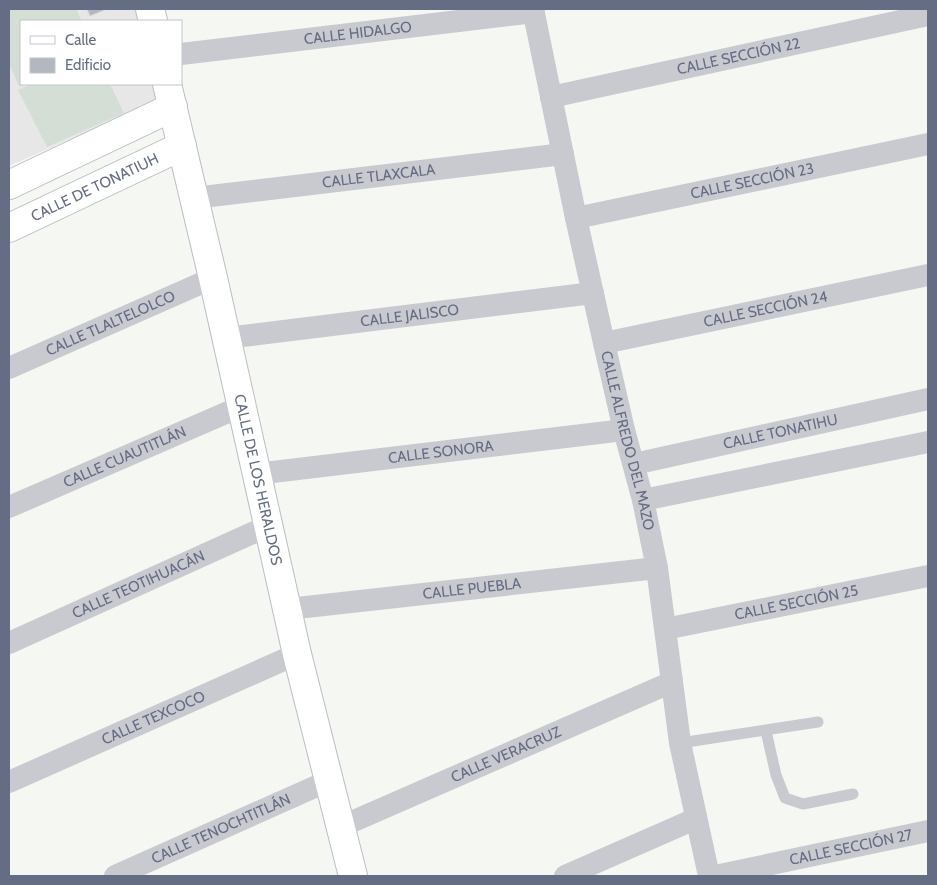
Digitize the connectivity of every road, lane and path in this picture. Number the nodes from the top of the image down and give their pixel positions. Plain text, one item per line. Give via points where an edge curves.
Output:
1 (534, 10) edge
2 (928, 15) edge
3 (182, 54) edge
4 (170, 95) edge
5 (551, 97) junction
6 (928, 144) edge
7 (182, 146) junction
8 (563, 154) junction
9 (9, 185) edge
10 (194, 198) junction
11 (576, 218) junction
12 (9, 228) edge
13 (928, 275) edge
14 (213, 278) junction
15 (593, 293) junction
16 (227, 338) junction
17 (604, 343) junction
18 (9, 368) edge
19 (928, 399) edge
20 (242, 406) junction
21 (624, 430) junction
22 (928, 442) edge
23 (634, 464) junction
24 (256, 474) junction
25 (643, 500) junction
26 (9, 508) edge
27 (268, 526) junction
28 (657, 568) junction
29 (928, 576) edge
30 (288, 609) junction
31 (664, 629) junction
32 (9, 643) edge
33 (297, 654) junction
34 (672, 682) junction
35 (818, 722) dead end
36 (766, 731) junction
37 (680, 743) junction
38 (328, 780) junction
39 (9, 782) edge
40 (853, 794) dead end
41 (695, 819) junction
42 (340, 827) junction
43 (928, 831) edge
44 (115, 876) edge
45 (353, 876) edge
46 (566, 876) edge
47 (709, 876) edge
48 (715, 876) edge

1 - 3 street, CALLE HIDALGO
1 - 5 street, CALLE ALFREDO DEL MAZO
2 - 5 street, CALLE SECCIÓN 22
4 - 7 street, CALLE DE LOS HERALDOS
4 - 9 street
5 - 8 street, CALLE ALFREDO DEL MAZO
6 - 11 street, CALLE SECCIÓN 23
7 - 10 street, CALLE DE LOS HERALDOS
7 - 12 street, CALLE DE TONATIUH
8 - 10 street, CALLE TLAXCALA
8 - 11 street, CALLE ALFREDO DEL MAZO
10 - 14 street, CALLE DE LOS HERALDOS
11 - 15 street, CALLE ALFREDO DEL MAZO
13 - 17 street, CALLE SECCIÓN 24
14 - 16 street, CALLE DE LOS HERALDOS
14 - 18 street, CALLE TLALTELOLCO
15 - 16 street, CALLE JALISCO
15 - 17 street, CALLE ALFREDO DEL MAZO
16 - 20 street, CALLE DE LOS HERALDOS
17 - 21 street, CALLE ALFREDO DEL MAZO
19 - 23 street, CALLE TONATIHU
20 - 24 street, CALLE DE LOS HERALDOS
20 - 26 street, CALLE CUAUTITLÁN
21 - 23 street, CALLE ALFREDO DEL MAZO
21 - 24 street, CALLE SONORA
22 - 25 street
23 - 25 street, CALLE ALFREDO DEL MAZO
24 - 27 street, CALLE DE LOS HERALDOS
25 - 28 street, CALLE ALFREDO DEL MAZO
27 - 30 street, CALLE DE LOS HERALDOS
27 - 32 street, CALLE TEOTIHUACÁN
28 - 30 street, CALLE PUEBLA
28 - 31 street, CALLE ALFREDO DEL MAZO
29 - 31 street, CALLE SECCIÓN 25
30 - 33 street, CALLE DE LOS HERALDOS
31 - 34 street, CALLE ALFREDO DEL MAZO
33 - 38 street, CALLE DE LOS HERALDOS
33 - 39 street, CALLE TEXCOCO
34 - 37 street, CALLE ALFREDO DEL MAZO
34 - 42 street, CALLE VERACRUZ
35 - 36 lane
36 - 37 lane
36 - 40 lane via 785,798 803,804
37 - 41 street, CALLE ALFREDO DEL MAZO
38 - 42 street, CALLE DE LOS HERALDOS
38 - 44 street, CALLE TENOCHTITLÁN
41 - 46 street
41 - 47 street, CALLE ALFREDO DEL MAZO
42 - 45 street, CALLE DE LOS HERALDOS
43 - 48 street, CALLE SECCIÓN 27

